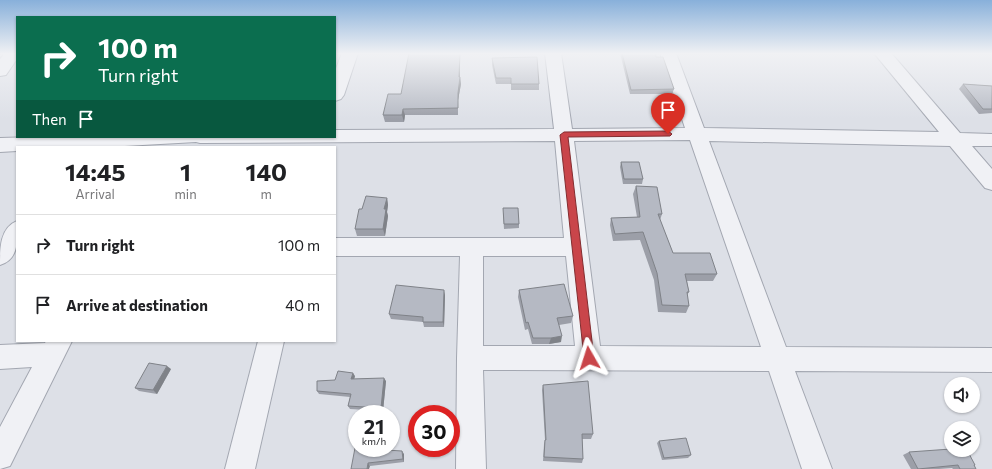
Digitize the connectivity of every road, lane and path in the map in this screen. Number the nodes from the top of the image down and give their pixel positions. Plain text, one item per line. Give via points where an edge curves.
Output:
1 (342, 75) edge
2 (556, 75) edge
3 (676, 75) edge
4 (901, 75) edge
5 (336, 92) edge
6 (697, 134) junction
7 (564, 135) junction
8 (336, 137) edge
9 (176, 138) edge
10 (956, 140) junction
11 (992, 140) edge
12 (0, 145) edge
13 (73, 145) edge
14 (992, 183) edge
15 (16, 232) edge
16 (336, 247) edge
17 (472, 247) junction
18 (577, 247) junction
19 (0, 256) edge
20 (271, 342) edge
21 (56, 347) edge
22 (0, 356) edge
23 (470, 358) junction
24 (589, 358) junction
25 (778, 360) junction
26 (992, 360) edge
27 (0, 456) edge
28 (240, 469) edge
29 (470, 469) edge
30 (817, 469) edge

1 - 5 street
2 - 7 street
3 - 6 street
4 - 10 street
6 - 7 street
6 - 10 street
6 - 25 street
7 - 8 street
7 - 18 street
9 - 13 street
10 - 11 street
10 - 14 street
12 - 13 street
15 - 19 street
16 - 17 street
17 - 18 street
17 - 23 street
18 - 24 street
20 - 28 street
21 - 22 street
21 - 27 street
23 - 24 street
23 - 29 street
24 - 25 street
25 - 26 street
25 - 30 street

